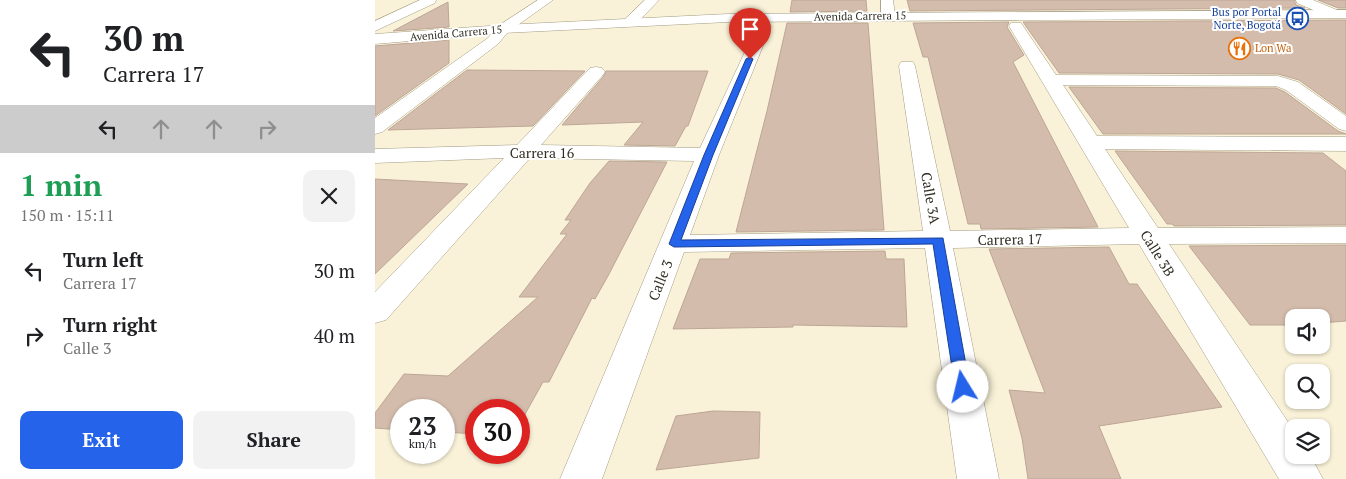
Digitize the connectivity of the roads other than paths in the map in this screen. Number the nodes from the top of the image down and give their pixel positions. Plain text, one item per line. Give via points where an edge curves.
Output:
1 (430, 0) edge
2 (547, 0) edge
3 (653, 0) edge
4 (887, 0) edge
5 (1302, 0) edge
6 (1339, 14) edge
7 (888, 16) junction
8 (629, 22) junction
9 (1346, 24) edge
10 (764, 26) junction
11 (1016, 26) junction
12 (375, 27) edge
13 (498, 35) junction
14 (375, 39) edge
15 (375, 50) edge
16 (907, 66) dead end
17 (597, 72) dead end
18 (1051, 80) junction
19 (396, 114) junction
20 (375, 116) edge
21 (1346, 125) edge
22 (375, 128) edge
23 (1088, 142) junction
24 (1346, 144) edge
25 (525, 151) junction
26 (708, 155) junction
27 (375, 156) edge
28 (1346, 235) edge
29 (1147, 236) junction
30 (939, 240) junction
31 (674, 244) junction
32 (375, 312) edge
33 (581, 479) edge
34 (978, 479) edge
35 (1302, 479) edge

1 - 12 street
2 - 13 street
3 - 8 street
4 - 7 street
5 - 6 street
6 - 7 street, Avenida Carrera 15
7 - 8 street, Avenida Carrera 15
8 - 13 street, Avenida Carrera 15
9 - 11 street, Avenida Carrera 15
10 - 11 street, Avenida Carrera 15
10 - 13 street, Avenida Carrera 15
10 - 26 street, Calle 3
11 - 18 street, Calle 3B
13 - 14 street, Avenida Carrera 15
13 - 15 street, Avenida Carrera 15
13 - 19 street
16 - 30 street, Calle 3A
17 - 25 street
18 - 21 street via 1278,81 1292,86
18 - 23 street, Calle 3B
19 - 20 street
19 - 22 street
23 - 24 street
23 - 29 street, Calle 3B
25 - 26 street, Carrera 16
25 - 27 street, Carrera 16
25 - 32 street
26 - 31 street, Calle 3
28 - 29 street, Carrera 17
29 - 30 street, Carrera 17
29 - 35 street, Calle 3B
30 - 31 street, Carrera 17
30 - 34 street, Calle 3A
31 - 33 street, Calle 3

